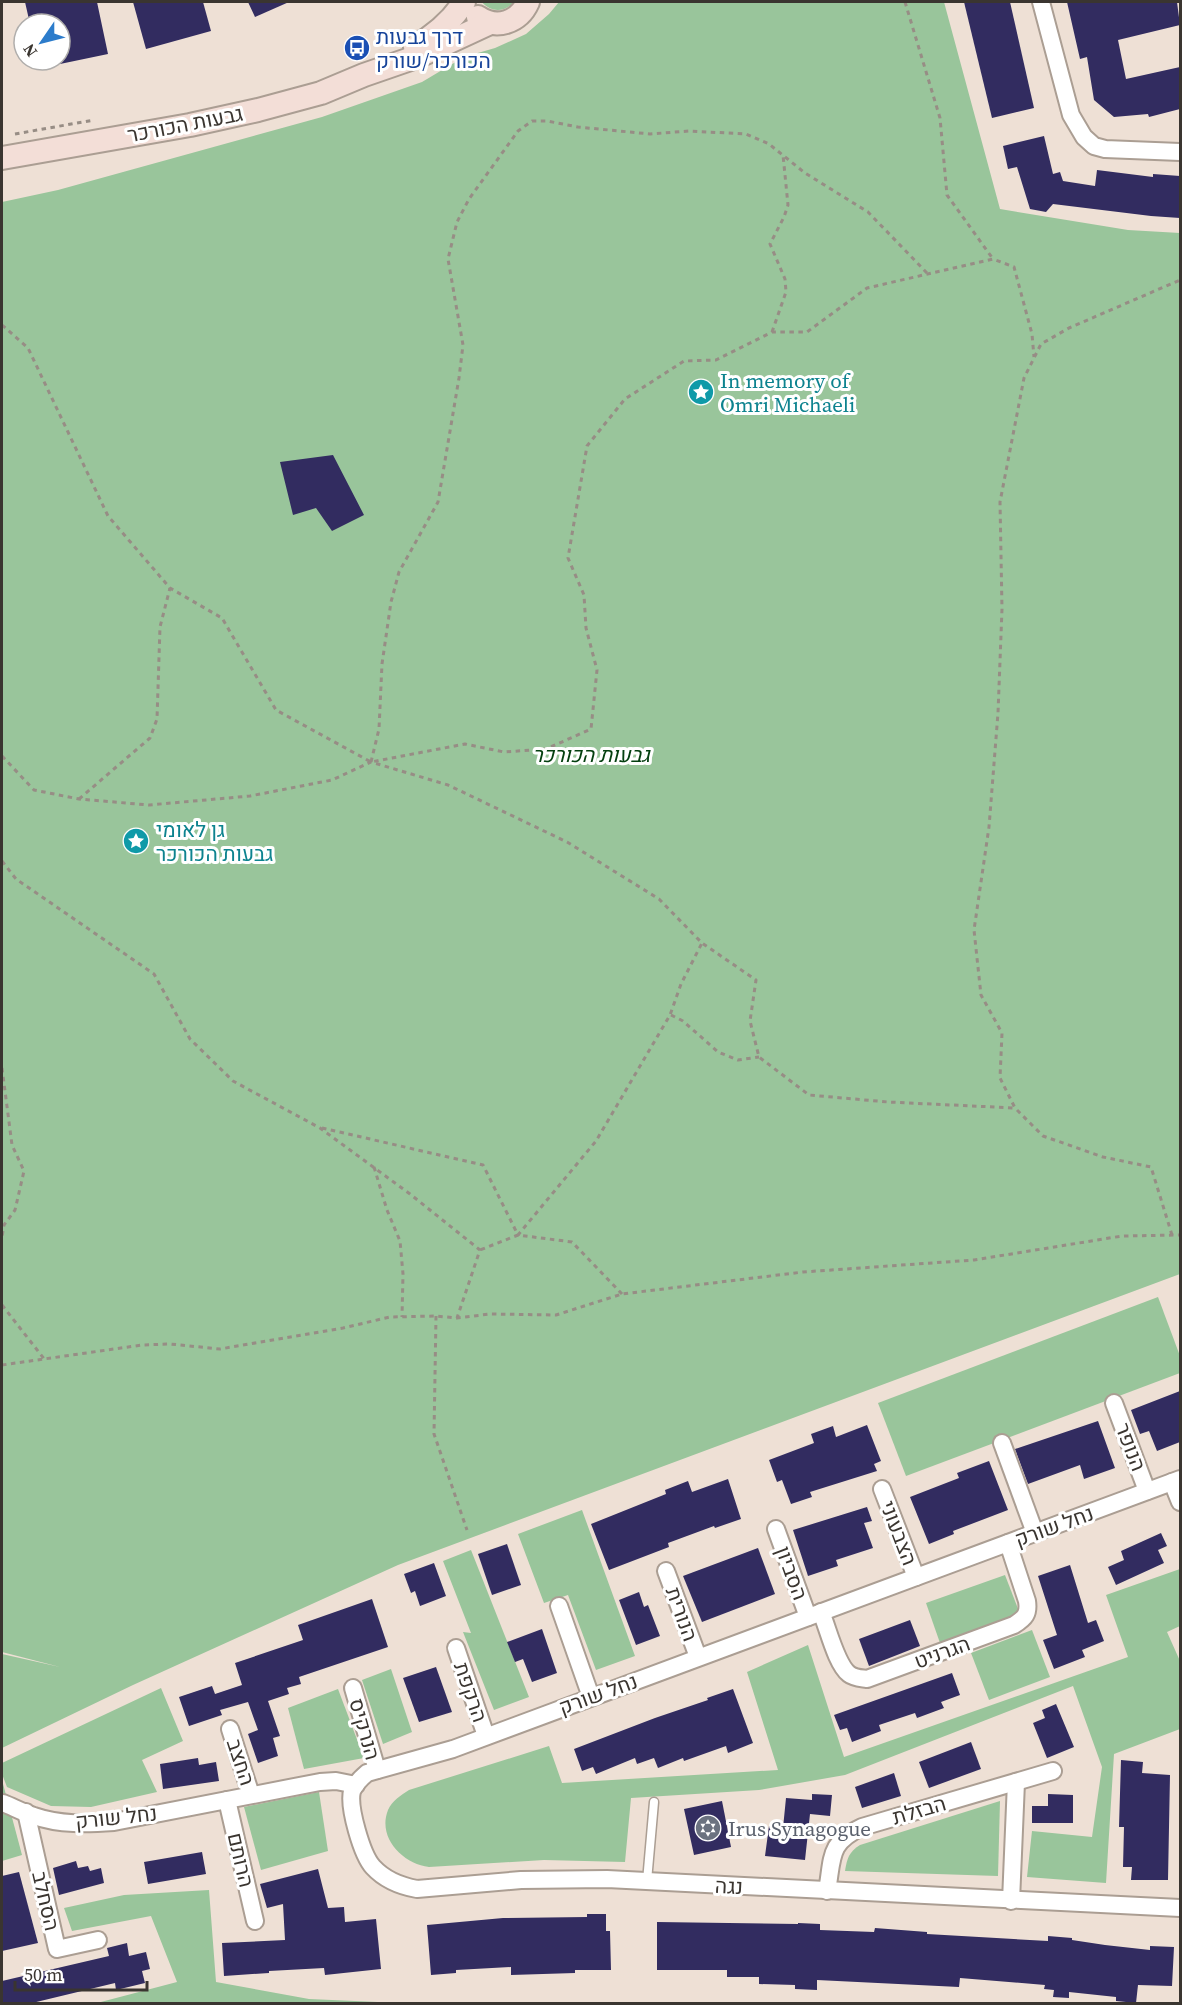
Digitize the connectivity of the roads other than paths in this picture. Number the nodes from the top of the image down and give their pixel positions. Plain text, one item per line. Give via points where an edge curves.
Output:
1 (465, 2) edge
2 (528, 2) edge
3 (1041, 2) edge
4 (490, 23) junction
5 (364, 75) junction
6 (1180, 152) edge
7 (2, 158) edge
8 (1114, 1403) dead end
9 (1002, 1443) dead end
10 (1176, 1480) edge
11 (882, 1489) dead end
12 (1147, 1491) junction
13 (1180, 1502) edge
14 (776, 1529) dead end
15 (1035, 1533) junction
16 (1008, 1543) junction
17 (666, 1571) dead end
18 (916, 1577) junction
19 (559, 1606) dead end
20 (815, 1614) junction
21 (456, 1648) dead end
22 (698, 1657) junction
23 (353, 1688) dead end
24 (591, 1697) junction
25 (230, 1729) dead end
26 (486, 1736) junction
27 (377, 1770) junction
28 (1053, 1771) dead end
29 (1016, 1782) junction
30 (356, 1785) junction
31 (251, 1795) junction
32 (227, 1800) junction
33 (654, 1802) dead end
34 (3, 1803) dead end
35 (26, 1812) junction
36 (646, 1881) junction
37 (827, 1891) junction
38 (1011, 1901) junction
39 (1180, 1908) edge
40 (255, 1921) dead end
41 (98, 1940) dead end

1 - 4 street via 474,14
1 - 5 street, גבעות הכורכר via 455,16 419,45
2 - 4 street, גבעות הכורכר via 517,18
3 - 6 street via 1071,115 1084,137 1105,149
4 - 5 street, גבעות הכורכר via 419,56
5 - 7 street, גבעות הכורכר via 321,93 258,110
8 - 12 street, הנופר
9 - 15 street
10 - 12 street, נחל שורק
10 - 13 street
11 - 18 street, הצבעוני
12 - 15 street, נחל שורק
14 - 20 street, הסביון
15 - 16 street, נחל שורק
16 - 18 street, נחל שורק
16 - 20 street, הגרניט via 1028,1611 1024,1619 1004,1629 867,1679 847,1673
17 - 22 street, הנורית
18 - 20 street, נחל שורק
19 - 24 street
20 - 22 street, נחל שורק
21 - 26 street, הרקפת
22 - 24 street, נחל שורק
23 - 27 street, הנרקיס
24 - 26 street, נחל שורק
25 - 31 street, החצב
26 - 27 street, נחל שורק
27 - 30 street, נחל שורק via 367,1773
28 - 29 street, הבזלת
29 - 37 street, הבזלת via 848,1834 834,1852
29 - 38 street
30 - 31 street, נחל שורק via 320,1782
30 - 36 street, נגה via 352,1803 366,1859 374,1869 401,1886 417,1890 559,1878
31 - 32 street, נחל שורק
32 - 35 street, נחל שורק via 88,1824 67,1823
32 - 40 street, הרותם
33 - 36 lane
34 - 35 street, נחל שורק
35 - 41 street, הסחלב via 57,1949
36 - 37 street, נגה
37 - 38 street, נגה
38 - 39 street, נגה

